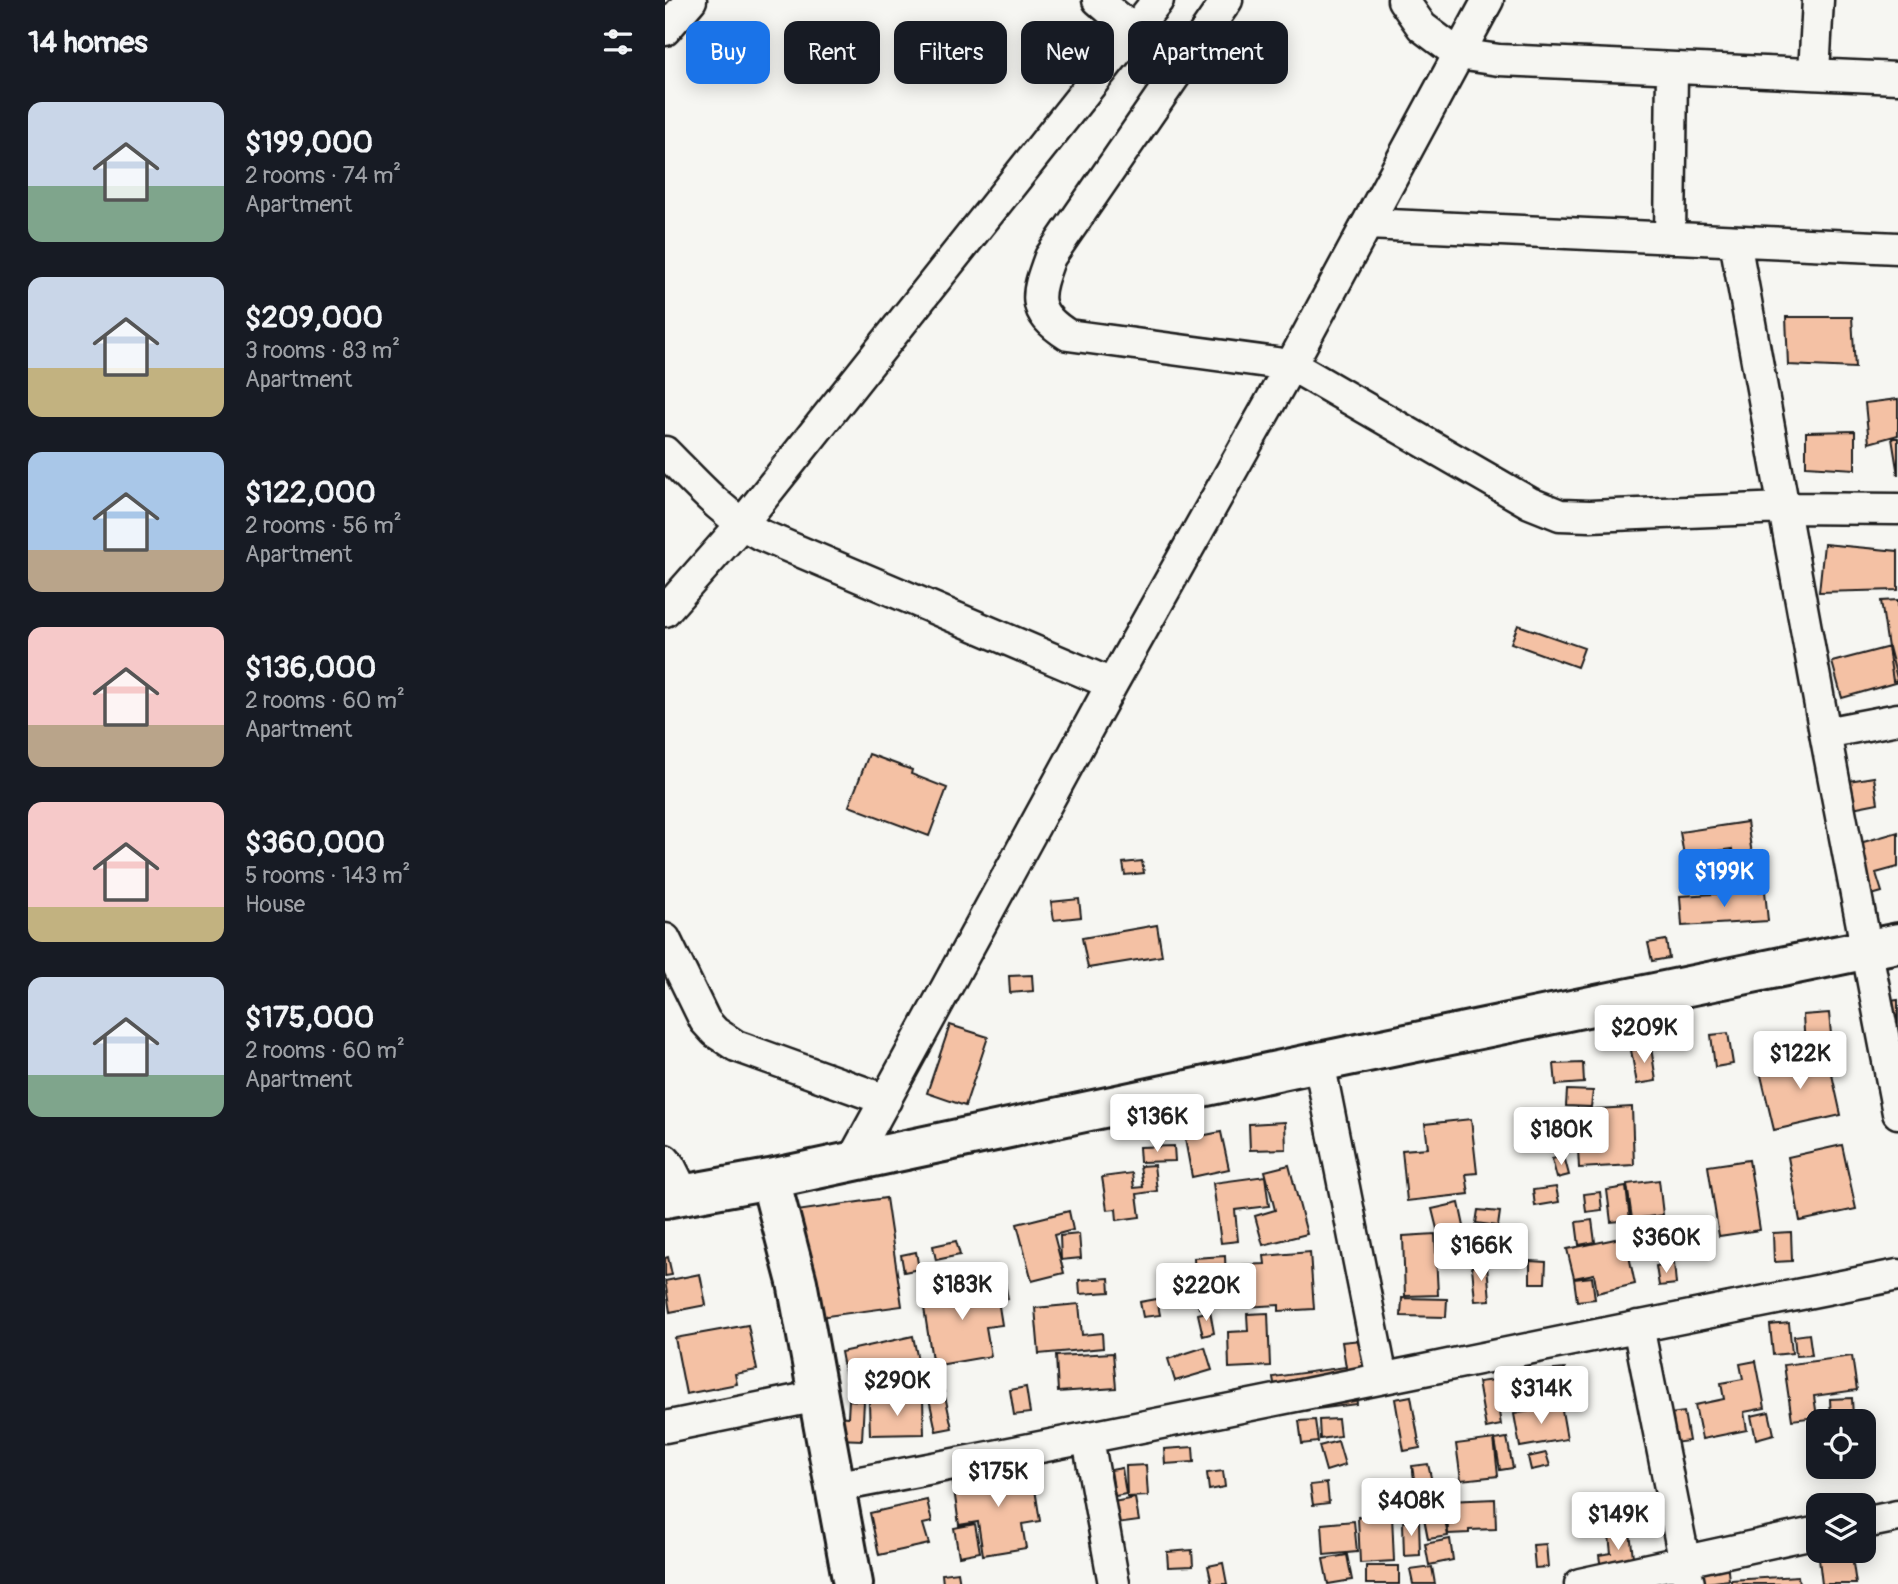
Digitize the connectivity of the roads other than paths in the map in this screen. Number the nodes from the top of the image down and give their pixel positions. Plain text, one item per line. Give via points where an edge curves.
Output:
1 (691, 0) edge
2 (1098, 0) edge
3 (1158, 0) edge
4 (1227, 0) edge
5 (1403, 0) edge
6 (1488, 0) edge
7 (1818, 0) edge
8 (1142, 21) edge
9 (1128, 26) edge
10 (665, 30) edge
11 (1128, 39) edge
12 (1458, 54) junction
13 (1672, 70) junction
14 (1814, 73) junction
15 (1898, 78) edge
16 (1367, 224) junction
17 (1670, 238) junction
18 (1735, 241) junction
19 (1898, 248) edge
20 (1291, 365) junction
21 (665, 452) edge
22 (1784, 509) junction
23 (1898, 509) edge
24 (741, 525) junction
25 (665, 611) edge
26 (1112, 684) junction
27 (1898, 719) edge
28 (1825, 733) junction
29 (665, 939) edge
30 (1882, 946) edge
31 (1319, 1062) junction
32 (885, 1100) junction
33 (1898, 1113) edge
34 (665, 1160) edge
35 (852, 1161) junction
36 (771, 1179) junction
37 (675, 1196) edge
38 (1898, 1275) edge
39 (1638, 1326) junction
40 (1381, 1378) junction
41 (818, 1396) junction
42 (665, 1427) edge
43 (1088, 1439) junction
44 (834, 1487) junction
45 (1898, 1516) edge
46 (1876, 1521) edge
47 (1806, 1536) edge
48 (1687, 1572) edge
49 (853, 1584) edge
50 (1114, 1584) edge
51 (1580, 1584) edge

1 - 10 street
2 - 9 street
3 - 8 street
4 - 20 street via 1050,257 1040,284 1039,306 1050,323 1068,335
5 - 12 street via 1422,27
6 - 12 street
7 - 14 street
11 - 24 street
12 - 13 street
12 - 16 street
13 - 14 street
13 - 17 street
14 - 15 street
16 - 17 street
16 - 20 street
17 - 18 street
18 - 19 street
18 - 22 street
20 - 22 street via 1530,503 1560,515
20 - 26 street
21 - 24 street
22 - 23 street
22 - 28 street
24 - 25 street
24 - 26 street
26 - 32 street
27 - 28 street
28 - 30 street
29 - 32 street via 705,1021 715,1032 736,1046
30 - 31 street
30 - 33 street
31 - 35 street
31 - 40 street
32 - 35 street
34 - 37 street
35 - 36 street
36 - 37 street
36 - 41 street via 797,1282
38 - 39 street
39 - 40 street
39 - 48 street
40 - 43 street
41 - 42 street
41 - 44 street
43 - 44 street
43 - 50 street
44 - 49 street
45 - 46 street
47 - 48 street
48 - 51 street

